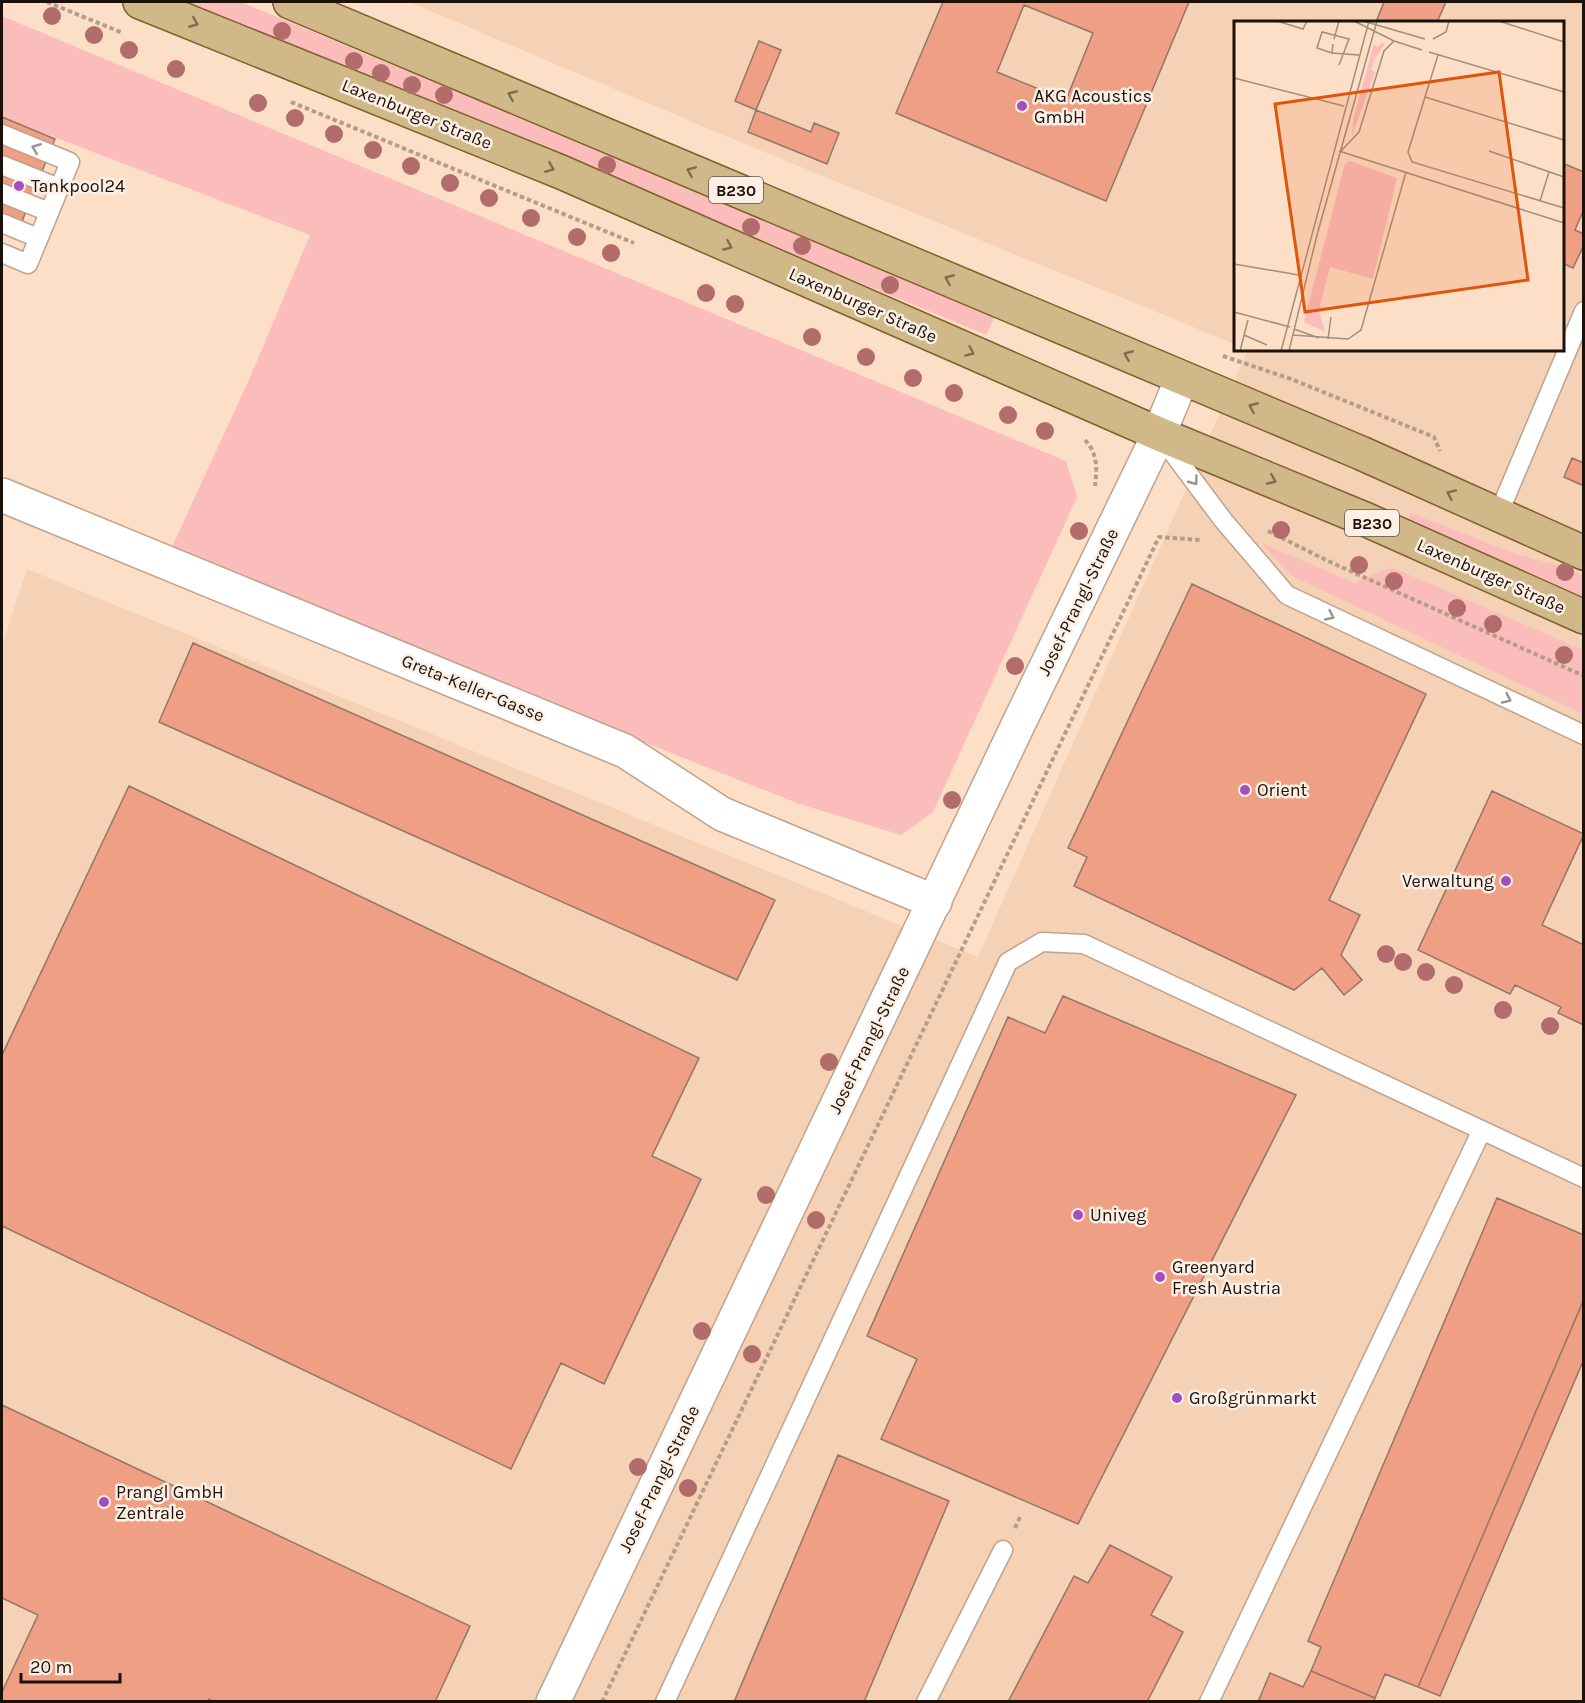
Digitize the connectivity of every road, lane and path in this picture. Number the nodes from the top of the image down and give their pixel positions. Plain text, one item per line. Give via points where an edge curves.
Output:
1 (47, 2) edge
2 (140, 2) edge
3 (290, 2) edge
4 (124, 33) dead end
5 (290, 102) dead end
6 (2, 134) edge
7 (2, 165) edge
8 (59, 188) junction
9 (2, 193) edge
10 (49, 212) junction
11 (2, 223) edge
12 (38, 238) junction
13 (643, 247) dead end
14 (2, 253) edge
15 (1584, 311) edge
16 (1182, 378) junction
17 (1159, 434) junction
18 (1082, 437) dead end
19 (1092, 493) dead end
20 (2, 495) edge
21 (1498, 515) junction
22 (1261, 528) dead end
23 (1200, 540) dead end
24 (1584, 553) edge
25 (1584, 617) edge
26 (1584, 676) edge
27 (1584, 735) edge
28 (935, 902) junction
29 (1482, 1130) junction
30 (1584, 1178) edge
31 (1004, 1550) dead end
32 (553, 1701) edge
33 (602, 1701) edge
34 (665, 1701) edge
35 (926, 1701) edge
36 (1209, 1701) edge

1 - 4 path
2 -> 17 main road, Laxenburger Straße / B230 via 561,172
16 -> 3 main road, B230
5 - 13 path
8 -> 6 lane via 70,162
7 - 8 lane
8 - 10 lane
9 - 10 lane
10 - 12 lane
11 - 12 lane
12 - 14 lane via 28,264
15 - 21 lane
16 - 17 street, Josef-Prangl-Straße
21 -> 16 main road, B230
17 -> 25 main road, Laxenburger Straße / B230
17 -> 27 lane via 1223,520 1287,595
17 - 28 street, Josef-Prangl-Straße
18 - 19 path via 1097,461
20 - 28 street, Greta-Keller-Gasse via 625,751 722,814
21 - 24 main road, B230
22 - 26 path
23 - 33 path via 1159,537
28 - 32 street, Josef-Prangl-Straße
29 - 30 lane
29 - 34 lane via 1084,944 1042,942 1008,962
29 - 36 lane
31 - 35 lane

